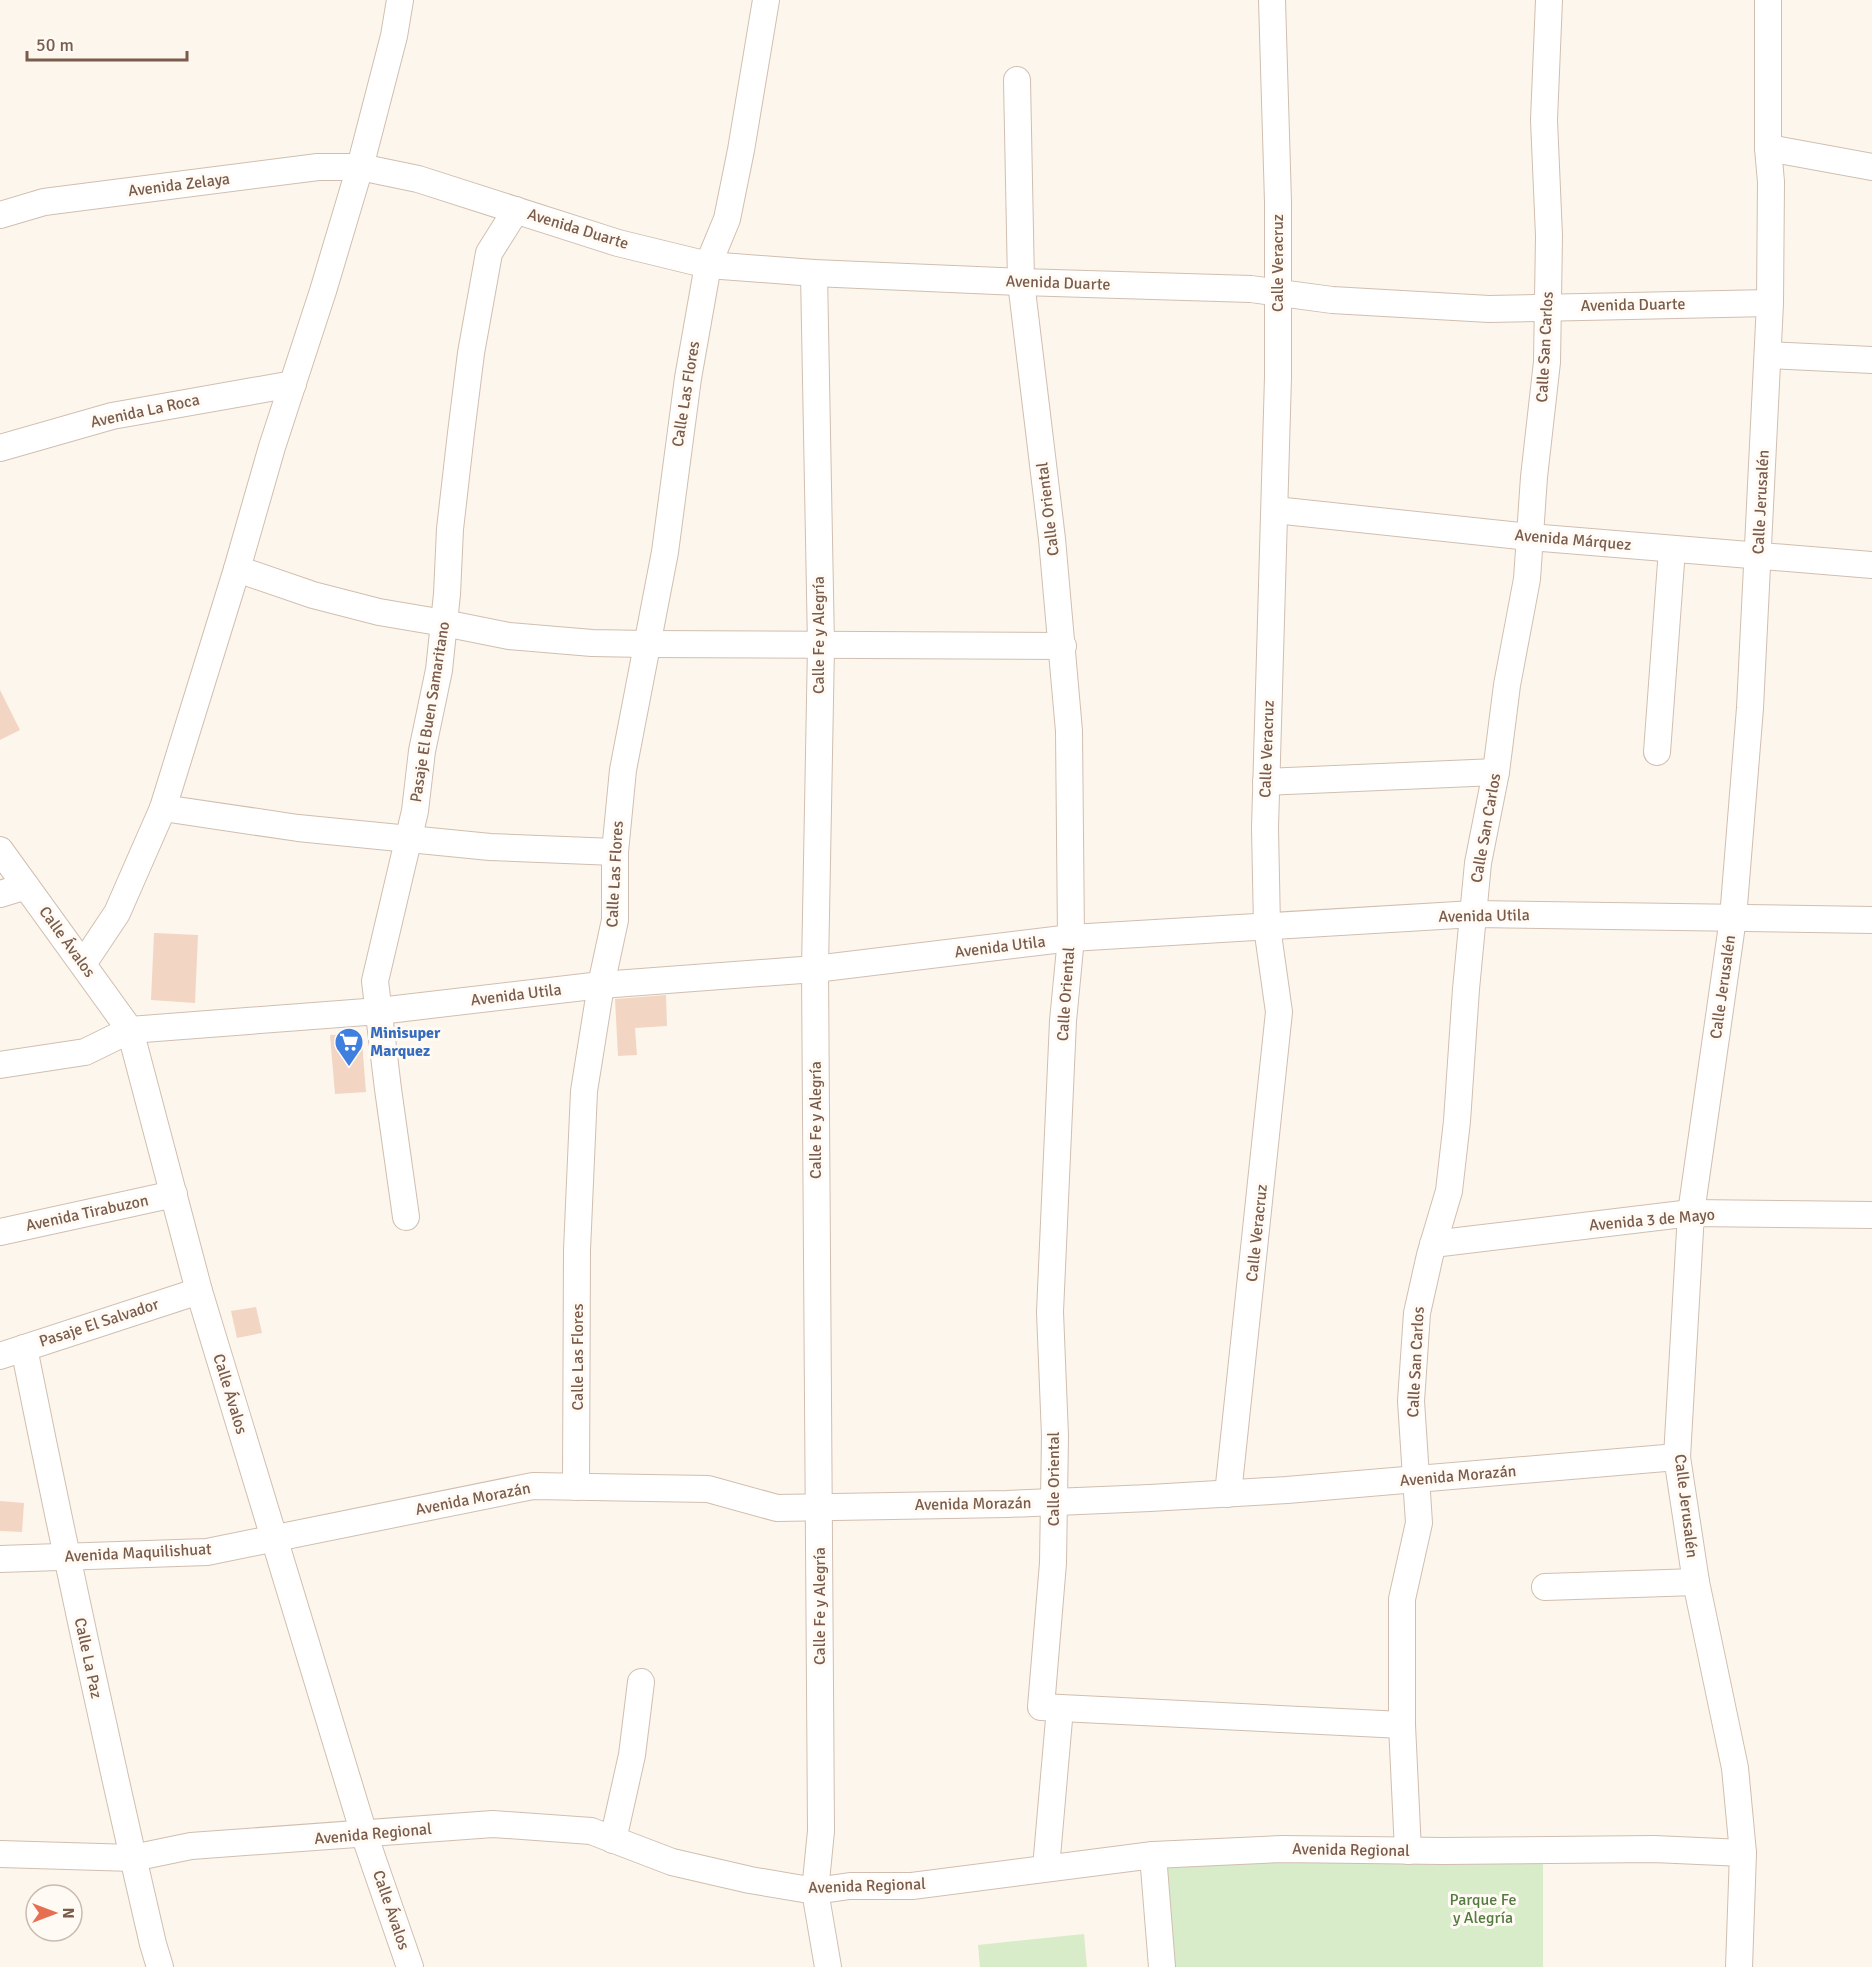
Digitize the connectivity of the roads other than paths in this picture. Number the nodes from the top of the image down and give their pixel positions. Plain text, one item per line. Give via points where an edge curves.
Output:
1 (400, 0) edge
2 (766, 0) edge
3 (1272, 0) edge
4 (1549, 0) edge
5 (1768, 0) edge
6 (1017, 80) dead end
7 (1768, 148) junction
8 (360, 167) junction
9 (1872, 167) edge
10 (516, 210) junction
11 (0, 215) edge
12 (708, 266) junction
13 (814, 273) junction
14 (1021, 282) junction
15 (1279, 293) junction
16 (1770, 303) junction
17 (1548, 307) junction
18 (1768, 355) junction
19 (1872, 360) edge
20 (293, 384) junction
21 (0, 448) edge
22 (1275, 510) junction
23 (1530, 537) junction
24 (1672, 549) junction
25 (1759, 556) junction
26 (1872, 565) edge
27 (237, 569) junction
28 (444, 622) junction
29 (646, 644) junction
30 (821, 646) junction
31 (1064, 646) junction
32 (1657, 753) dead end
33 (1496, 772) junction
34 (1266, 782) junction
35 (163, 808) junction
36 (408, 838) junction
37 (0, 850) edge
38 (615, 852) junction
39 (26, 886) junction
40 (0, 894) edge
41 (1474, 914) junction
42 (1733, 918) junction
43 (1872, 920) edge
44 (1267, 927) junction
45 (1071, 938) junction
46 (83, 964) junction
47 (815, 969) junction
48 (601, 985) junction
49 (379, 1011) junction
50 (130, 1030) junction
51 (0, 1065) edge
52 (174, 1194) junction
53 (1691, 1213) junction
54 (1872, 1215) edge
55 (406, 1217) dead end
56 (0, 1232) edge
57 (1433, 1244) junction
58 (199, 1291) junction
59 (24, 1348) junction
60 (0, 1356) edge
61 (1677, 1457) junction
62 (1416, 1480) junction
63 (576, 1487) junction
64 (1228, 1494) junction
65 (1054, 1502) junction
66 (820, 1507) junction
67 (274, 1539) junction
68 (66, 1557) junction
69 (0, 1559) edge
70 (1696, 1582) junction
71 (1545, 1587) dead end
72 (641, 1682) dead end
73 (1051, 1707) junction
74 (1402, 1725) junction
75 (364, 1834) junction
76 (613, 1840) junction
77 (1408, 1851) junction
78 (1743, 1853) junction
79 (0, 1854) edge
80 (1153, 1855) junction
81 (133, 1858) junction
82 (1046, 1868) junction
83 (815, 1891) junction
84 (160, 1967) edge
85 (411, 1967) edge
86 (828, 1967) edge
87 (1162, 1967) edge
88 (1739, 1967) edge

1 - 8 street
2 - 12 street, Calle Las Flores via 727,219
3 - 15 street, Calle Veracruz
4 - 17 street, Calle San Carlos via 1544,120
5 - 7 street, Calle Jerusalén
6 - 14 street, Calle Oriental
7 - 9 street
7 - 16 street, Calle Jerusalén
8 - 10 street, Avenida Duarte via 418,179
8 - 11 street, Avenida Zelaya via 318,167 44,202
8 - 20 street
10 - 12 street, Avenida Duarte via 618,243
10 - 28 street, Pasaje El Buen Samaritano via 489,253 471,353 451,519
12 - 13 street, Avenida Duarte
12 - 29 street, Calle Las Flores via 688,378 665,552
13 - 14 street, Avenida Duarte
13 - 30 street, Calle Fe y Alegría
14 - 15 street, Avenida Duarte
14 - 31 street, Calle Oriental
15 - 17 street, Avenida Duarte via 1489,309
15 - 22 street, Calle Veracruz
16 - 17 street, Avenida Duarte
16 - 18 street, Calle Jerusalén
17 - 23 street, Calle San Carlos via 1547,362
18 - 19 street
18 - 25 street, Calle Jerusalén
20 - 21 street, Avenida La Roca via 112,416
20 - 27 street
22 - 23 street, Avenida Márquez
22 - 34 street, Calle Veracruz
23 - 24 street, Avenida Márquez
23 - 33 street, Calle San Carlos via 1527,579
24 - 25 street, Avenida Márquez
24 - 32 street
25 - 26 street, Avenida Márquez
25 - 42 street, Calle Jerusalén
27 - 28 street via 357,607
27 - 35 street
28 - 29 street via 509,636
28 - 36 street, Pasaje El Buen Samaritano
29 - 30 street
29 - 38 street, Calle Las Flores via 623,770
30 - 31 street
30 - 47 street, Calle Fe y Alegría
31 - 45 street, Calle Oriental via 1070,731
33 - 34 street
33 - 41 street, Calle San Carlos via 1478,863
34 - 44 street, Calle Veracruz
35 - 36 street via 298,828
35 - 46 street via 117,913
36 - 38 street via 490,847
36 - 49 street, Pasaje El Buen Samaritano via 375,981
37 - 39 street, Calle Ávalos
38 - 48 street, Calle Las Flores via 615,920
39 - 40 street
39 - 46 street, Calle Ávalos
41 - 42 street, Avenida Utila
41 - 44 street, Avenida Utila
41 - 57 street, Calle San Carlos via 1449,1191
42 - 43 street, Avenida Utila
42 - 53 street, Calle Jerusalén
44 - 45 street, Avenida Utila
44 - 64 street, Calle Veracruz via 1279,1012
45 - 47 street, Avenida Utila
45 - 65 street, Calle Oriental via 1063,1021 1050,1312
46 - 50 street, Calle Ávalos
47 - 48 street, Avenida Utila
47 - 66 street, Calle Fe y Alegría
48 - 49 street, Avenida Utila
48 - 63 street, Calle Las Flores via 584,1090
49 - 50 street, Avenida Utila
49 - 55 street, Pasaje El Buen Samaritano
50 - 51 street via 86,1052
50 - 52 street, Calle Ávalos
52 - 56 street, Avenida Tirabuzon
52 - 58 street, Calle Ávalos
53 - 54 street, Avenida 3 de Mayo
53 - 57 street, Avenida 3 de Mayo
53 - 61 street, Calle Jerusalén
57 - 62 street, Calle San Carlos via 1417,1313 1411,1401
58 - 59 street, Pasaje El Salvador
58 - 67 street, Calle Ávalos
59 - 60 street, Pasaje El Salvador
59 - 68 street, Calle La Paz
61 - 62 street, Avenida Morazán
61 - 70 street, Calle Jerusalén
62 - 64 street, Avenida Morazán
62 - 74 street, Calle San Carlos via 1419,1523 1402,1599
63 - 66 street, Avenida Morazán via 708,1489 777,1508
63 - 67 street, Avenida Morazán via 533,1486
64 - 65 street, Avenida Morazán
65 - 66 street, Avenida Morazán
65 - 73 street, Calle Oriental
66 - 83 street, Calle Fe y Alegría via 821,1830
67 - 68 street, Avenida Maquilishuat via 207,1552
67 - 75 street, Calle Ávalos
68 - 69 street, Avenida Maquilishuat
68 - 81 street, Calle La Paz
70 - 71 street
70 - 78 street, Calle Jerusalén via 1735,1768
72 - 76 street via 632,1755
73 - 74 street
73 - 82 street, Calle Oriental
74 - 77 street, Calle San Carlos
75 - 76 street, Avenida Regional via 493,1824 591,1831
75 - 81 street, Avenida Regional via 191,1846
75 - 85 street, Calle Ávalos
76 - 83 street, Avenida Regional via 672,1862
77 - 78 street, Avenida Regional via 1654,1849
77 - 80 street, Avenida Regional via 1282,1849
78 - 88 street, Calle Jerusalén
79 - 81 street, Avenida Regional
80 - 82 street, Avenida Regional
80 - 87 street
81 - 84 street, Calle La Paz
82 - 83 street, Avenida Regional via 912,1886 850,1886
83 - 86 street, Calle Fe y Alegría

